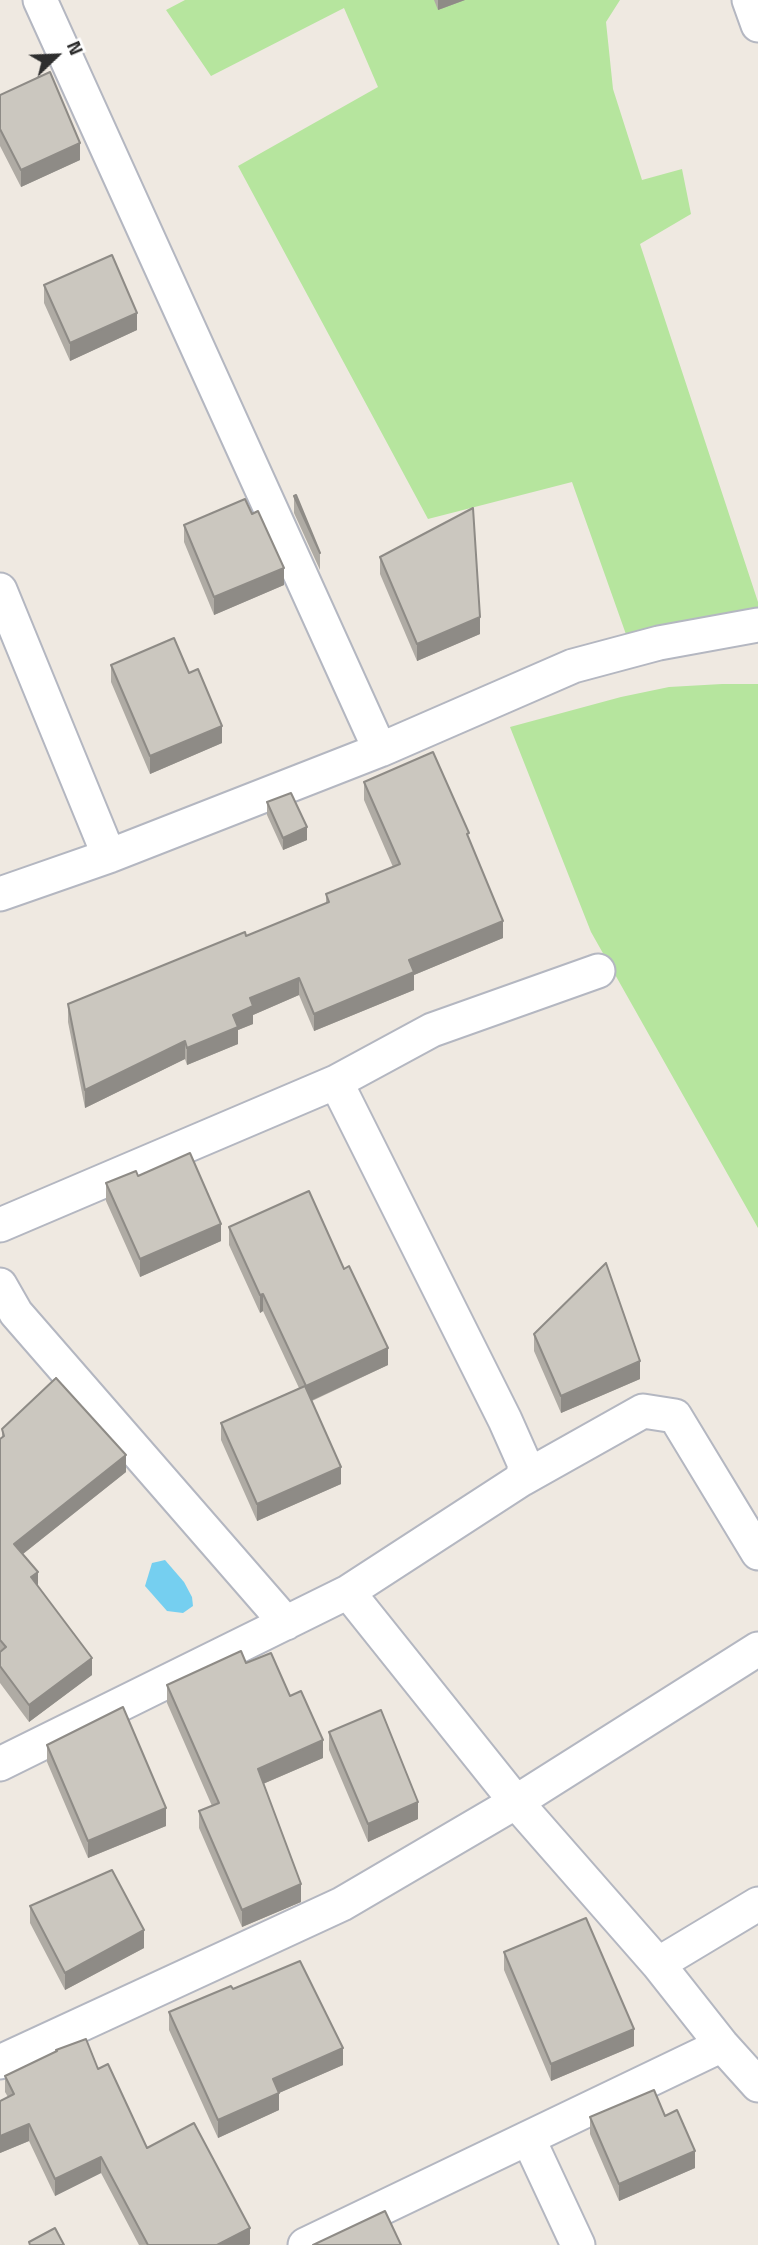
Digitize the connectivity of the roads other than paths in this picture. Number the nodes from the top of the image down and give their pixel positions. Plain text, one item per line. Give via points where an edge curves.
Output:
1 (40, 0) edge
2 (749, 0) edge
3 (758, 25) edge
4 (0, 590) edge
5 (758, 625) edge
6 (380, 750) junction
7 (109, 856) junction
8 (0, 894) edge
9 (598, 971) dead end
10 (336, 1082) junction
11 (0, 1225) edge
12 (0, 1285) edge
13 (522, 1479) junction
14 (758, 1553) edge
15 (348, 1592) junction
16 (286, 1623) junction
17 (758, 1650) edge
18 (4, 1755) edge
19 (516, 1802) junction
20 (758, 1903) edge
21 (657, 1964) junction
22 (722, 2046) junction
23 (0, 2062) edge
24 (758, 2085) edge
25 (529, 2140) junction
26 (305, 2245) edge
27 (578, 2245) edge

1 - 6 street
2 - 3 street
4 - 7 street
5 - 6 street via 659,643 573,666
6 - 7 street
7 - 8 street
9 - 10 street via 432,1030
10 - 11 street
10 - 13 street via 505,1419 525,1465
12 - 16 street via 16,1313
13 - 14 street via 643,1411 675,1416
13 - 15 street
15 - 16 street
15 - 19 street
16 - 18 street
17 - 19 street
19 - 21 street
19 - 23 street via 342,1904
20 - 21 street
21 - 22 street
22 - 24 street
22 - 25 street
25 - 26 street
25 - 27 street

